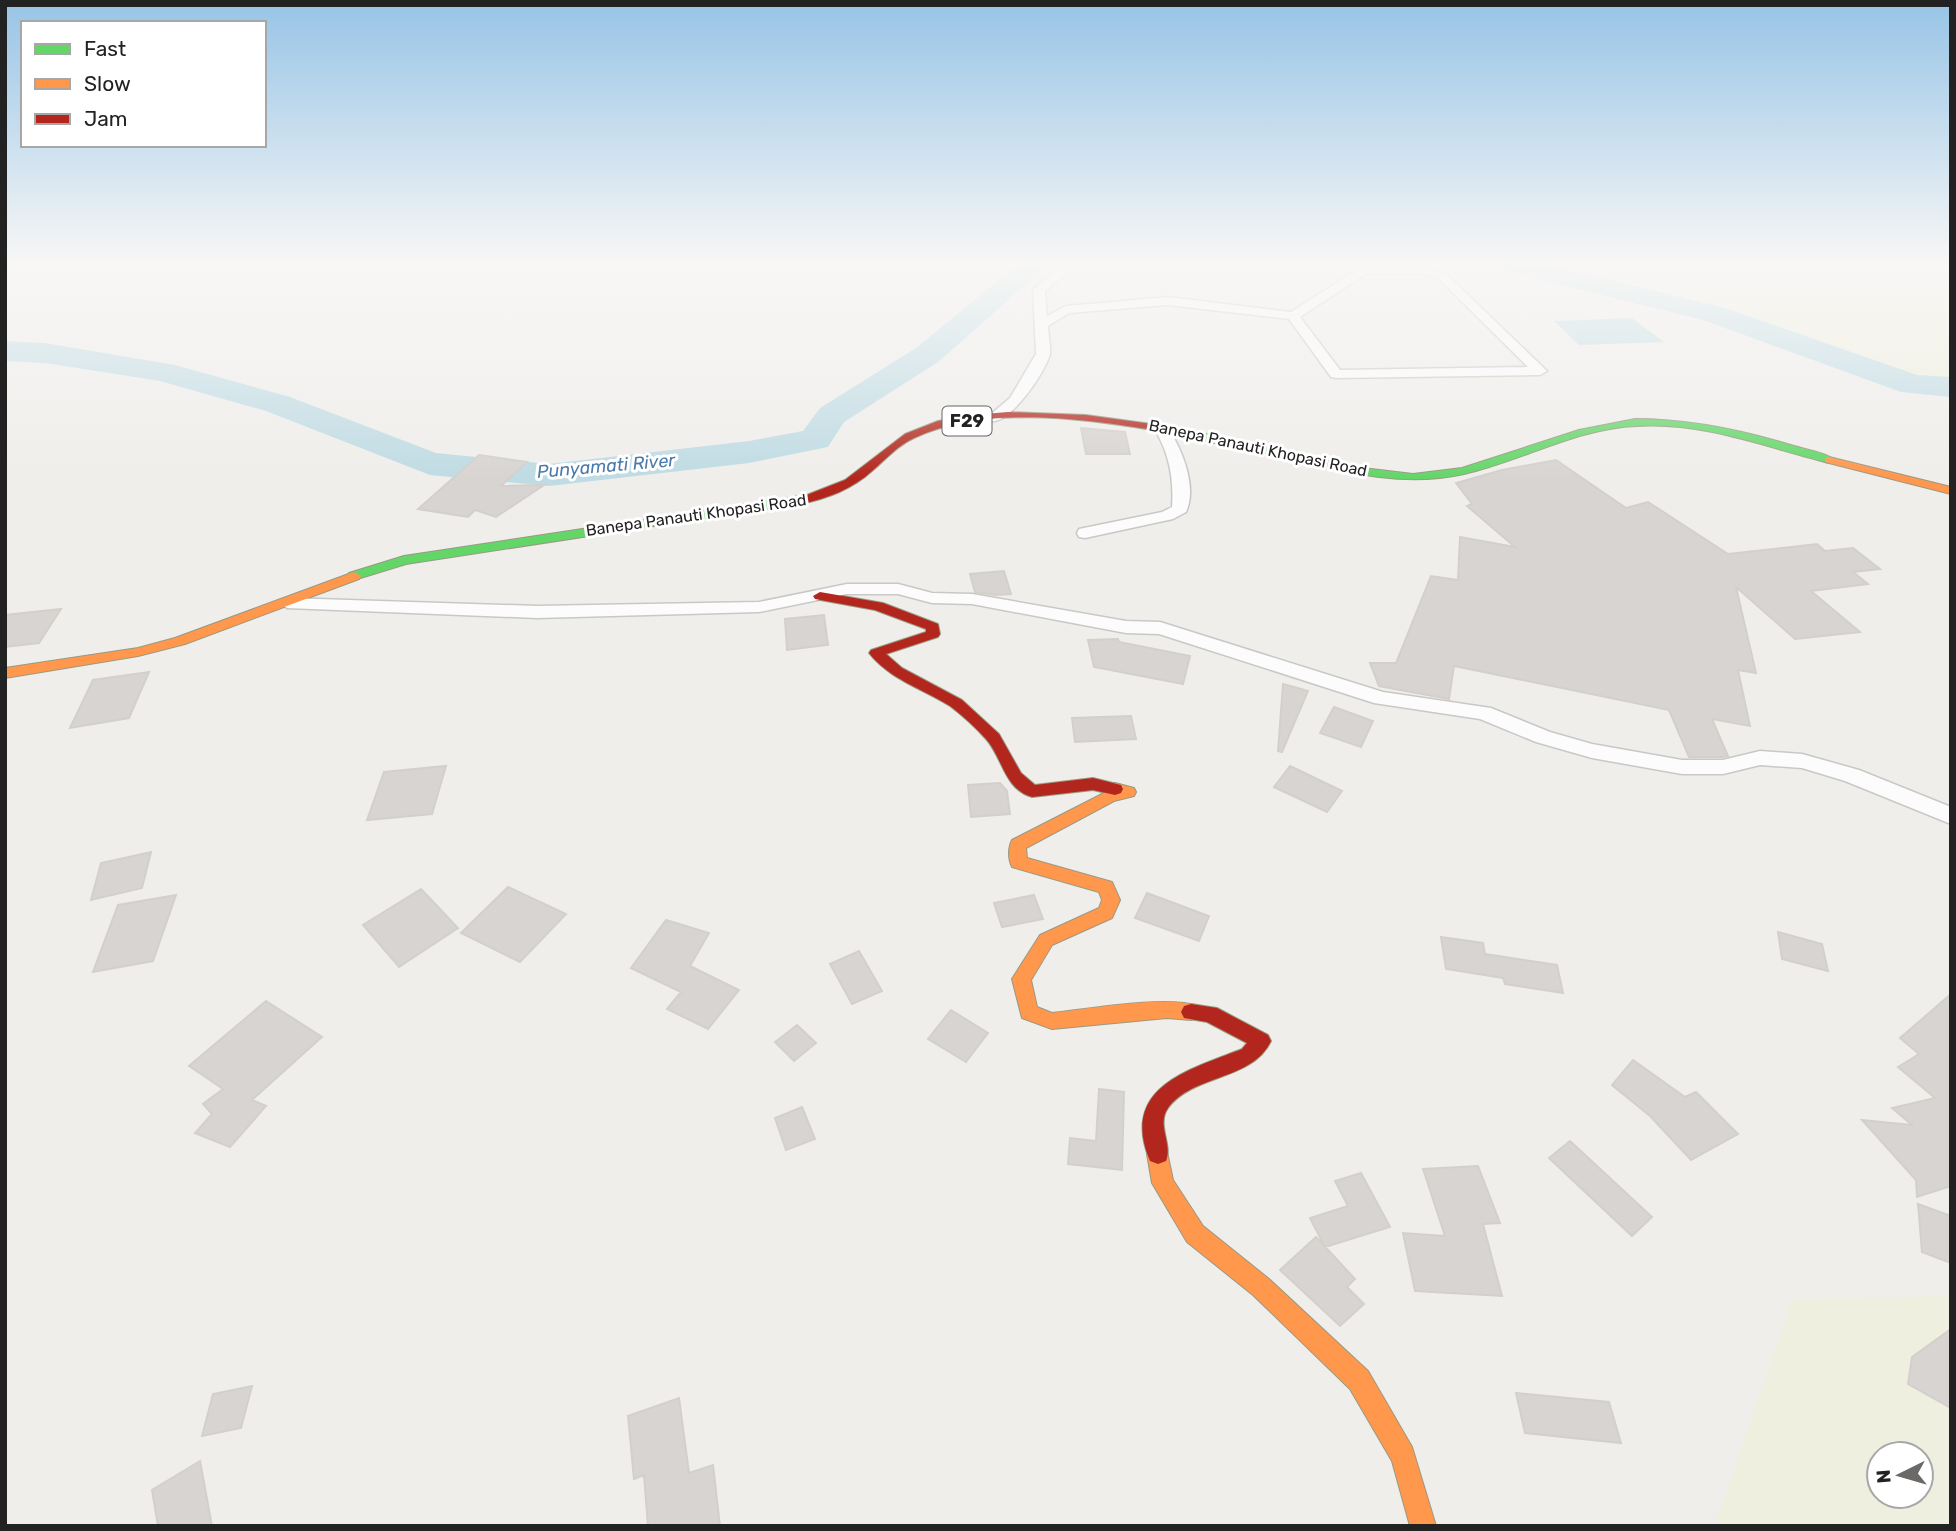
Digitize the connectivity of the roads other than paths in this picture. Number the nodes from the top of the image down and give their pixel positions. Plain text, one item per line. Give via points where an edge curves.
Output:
1 (1043, 336) edge
2 (1308, 336) edge
3 (1504, 336) edge
4 (995, 418) junction
5 (1160, 427) junction
6 (1951, 491) edge
7 (1085, 533) dead end
8 (820, 596) junction
9 (287, 603) junction
10 (5, 673) edge
11 (1951, 816) edge
12 (1423, 1526) edge

1 - 4 street via 1044,354 1016,401
2 - 3 street via 1336,374 1540,371
4 - 5 main road, Banepa Panauti Khopasi Road / F29 via 1051,417
4 - 9 main road, Banepa Panauti Khopasi Road / F29 via 952,422 911,433 863,473 810,499 404,560
5 - 6 main road, Banepa Panauti Khopasi Road / F29 via 1414,477 1489,463 1591,430 1654,422 1726,432
5 - 7 street via 1173,451 1180,509 1167,516
8 - 9 street via 759,607 537,612
8 - 11 street via 847,589 898,589 932,598 972,599 1160,628 1381,698 1484,713 1592,751 1682,766 1723,767 1760,758 1802,761 1852,775
8 - 12 main road via 901,611 933,627 933,634 876,653 897,671 957,704 994,738 1014,776 1032,791 1093,784 1128,792 1110,796 1018,845 1017,862 1106,887 1111,900 1106,913 1046,940 1021,979 1029,1012 1052,1021 1167,1010 1210,1014 1261,1041 1249,1055 1180,1083 1158,1103 1152,1120 1163,1184 1195,1234 1261,1287 1359,1380 1403,1455
9 - 10 main road, Banepa Panauti Khopasi Road / F29 via 138,652

